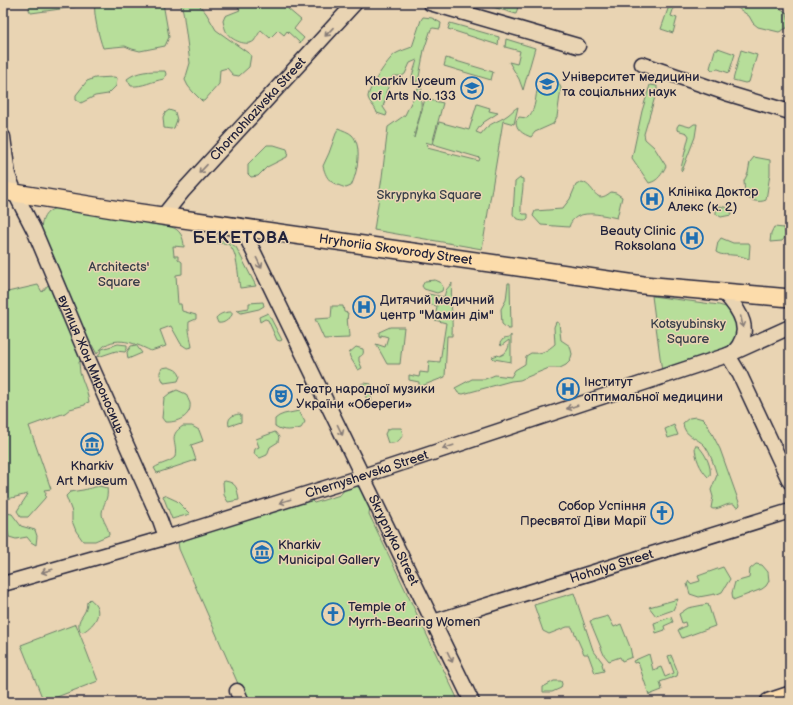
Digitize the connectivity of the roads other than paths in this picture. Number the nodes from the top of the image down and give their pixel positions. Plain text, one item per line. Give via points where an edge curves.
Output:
1 (355, 3) edge
2 (430, 3) edge
3 (578, 46) dead end
4 (642, 64) dead end
5 (790, 112) edge
6 (3, 137) edge
7 (9, 192) edge
8 (163, 216) junction
9 (242, 228) junction
10 (724, 293) junction
11 (785, 300) edge
12 (790, 327) edge
13 (731, 354) junction
14 (362, 476) junction
15 (790, 482) edge
16 (790, 511) edge
17 (166, 537) junction
18 (3, 584) edge
19 (433, 622) junction
20 (790, 695) edge
21 (472, 702) edge
22 (769, 702) edge

1 -> 8 street, Chornohlazivska Street
2 - 3 street
4 - 5 street
6 - 7 street, вулиця Жон Мироносиць
7 - 8 main road, Hryhoriia Skovorody Street
7 - 17 street, вулиця Жон Мироносиць via 34,230
8 - 9 main road, Hryhoriia Skovorody Street
9 - 10 main road, Hryhoriia Skovorody Street via 643,285
9 -> 14 street, Skrypnyka Street
10 - 11 main road, Hryhoriia Skovorody Street
10 -> 13 street via 739,311 743,322 743,338
12 - 13 street, Chernyshevska Street
13 -> 14 street, Chernyshevska Street
13 - 15 street
14 -> 17 street, Chernyshevska Street
14 - 19 street, Skrypnyka Street
16 - 19 street, Hoholya Street
17 -> 18 street, Chernyshevska Street
19 -> 21 street, Skrypnyka Street
20 - 22 main road

